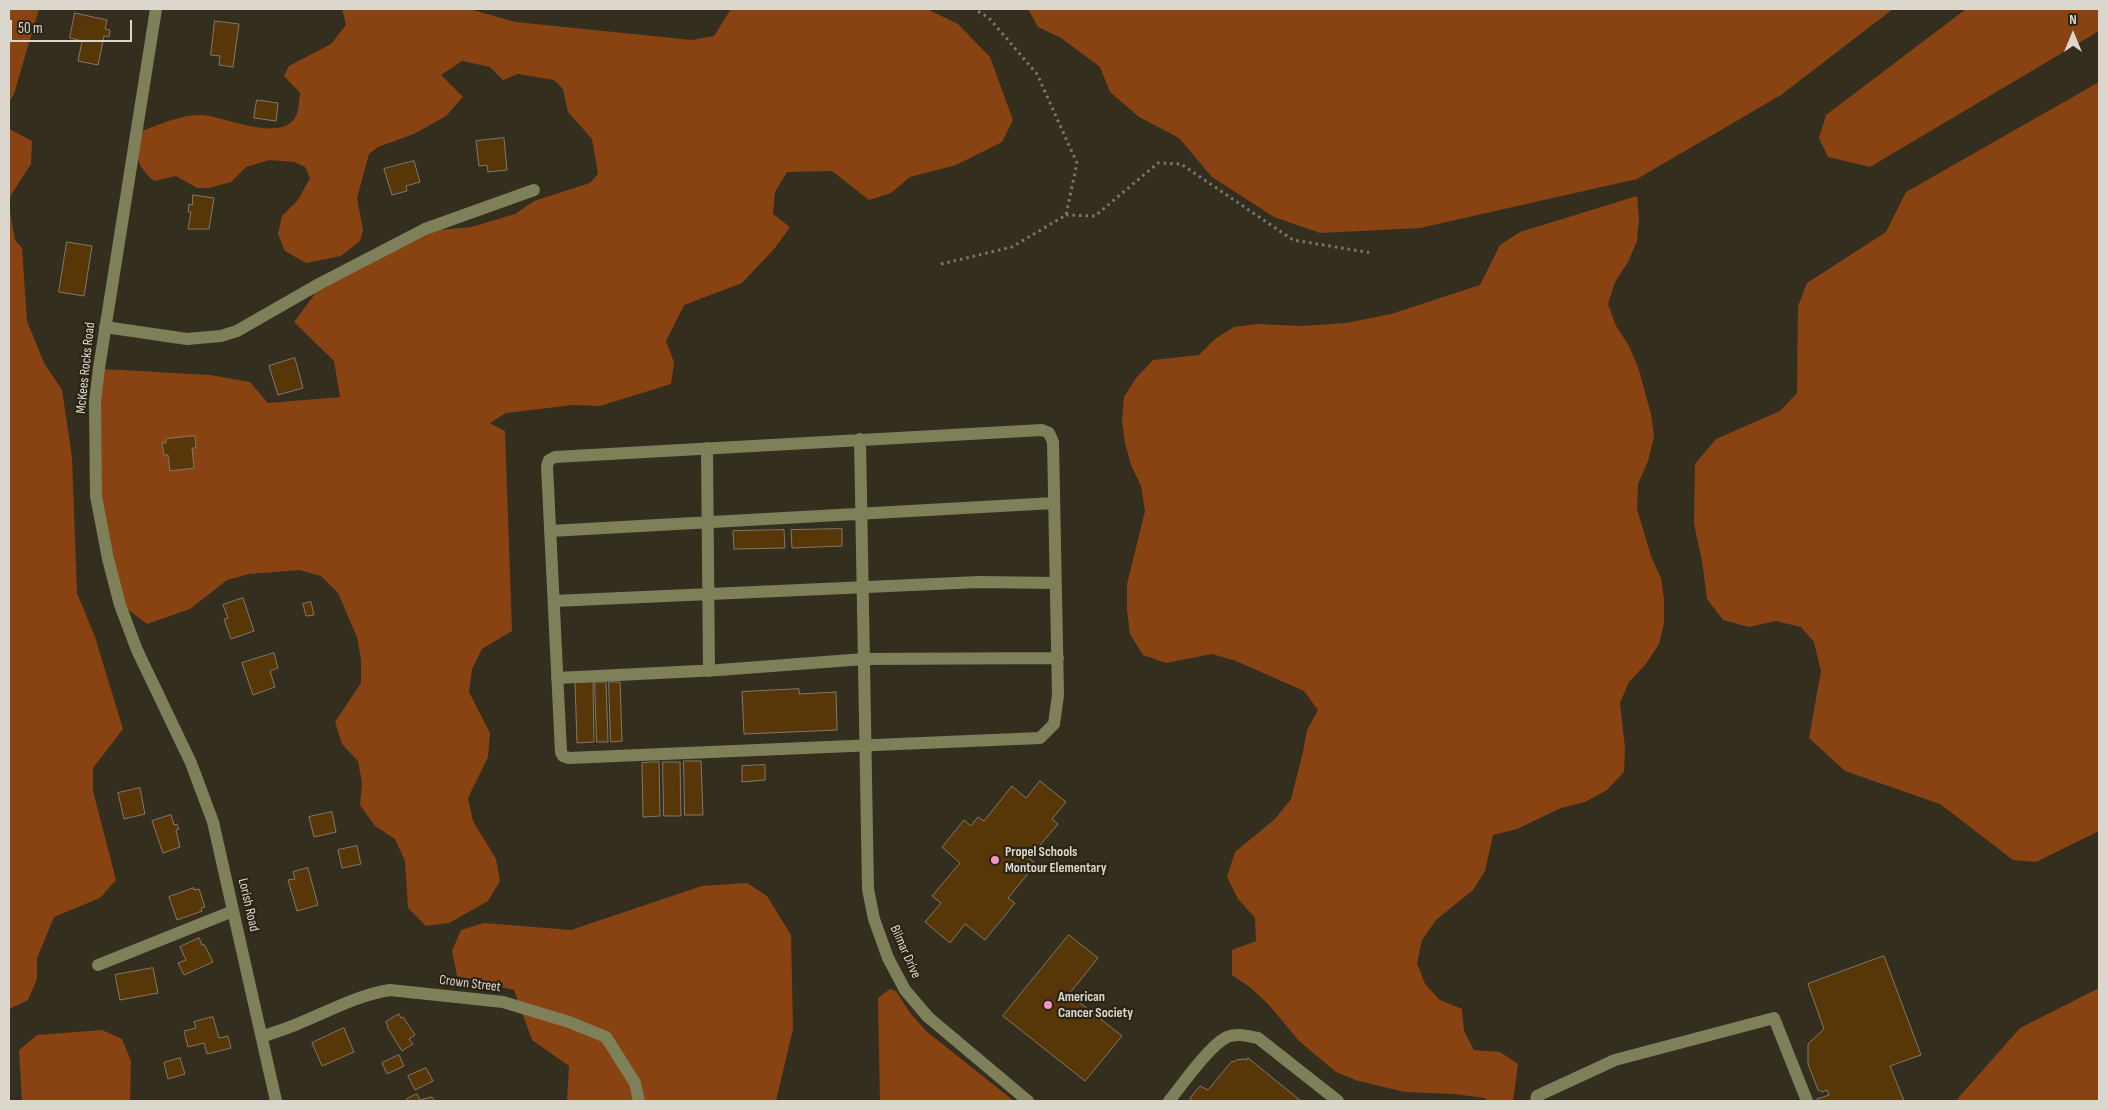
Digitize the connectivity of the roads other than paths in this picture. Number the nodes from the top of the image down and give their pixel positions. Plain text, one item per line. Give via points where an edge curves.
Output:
1 (156, 9) edge
2 (534, 190) dead end
3 (105, 327) junction
4 (860, 439) junction
5 (707, 448) junction
6 (1054, 502) junction
7 (862, 513) junction
8 (708, 522) junction
9 (550, 531) junction
10 (1056, 584) junction
11 (863, 587) junction
12 (709, 594) junction
13 (554, 602) junction
14 (1058, 658) junction
15 (864, 659) junction
16 (709, 671) junction
17 (557, 678) junction
18 (171, 722) joint
19 (865, 746) junction
20 (233, 911) junction
21 (98, 965) dead end
22 (262, 1037) junction
23 (276, 1101) edge
24 (639, 1101) edge
25 (1028, 1101) edge
26 (1169, 1101) edge
27 (1338, 1101) edge
28 (1536, 1101) edge
29 (1807, 1101) edge

1 - 3 street, McKees Rocks Road
2 - 3 street via 425,229 237,331 187,339
3 - 18 street, McKees Rocks Road via 95,401 96,496 120,605
4 - 5 street
4 - 6 street via 1042,430 1049,433 1053,442
4 - 7 street, Bilmar Drive
5 - 8 street
5 - 9 street via 555,457 549,460
6 - 7 street
6 - 10 street
7 - 8 street
7 - 11 street, Bilmar Drive
8 - 9 street
8 - 12 street
9 - 13 street
10 - 11 street via 980,582
10 - 14 street
11 - 12 street
11 - 15 street, Bilmar Drive
12 - 13 street
12 - 16 street
13 - 17 street
14 - 15 street
14 - 19 street via 1054,724 1040,738
15 - 16 street
15 - 19 street, Bilmar Drive
16 - 17 street
17 - 19 street via 561,752 569,758
18 - 20 street, Lorish Road via 213,822
19 - 25 street, Bilmar Drive via 868,889 874,919 888,958 905,990 928,1017
20 - 21 street
20 - 22 street, Lorish Road
22 - 23 street, Lorish Road
22 - 24 street, Crown Street via 300,1024 351,1000 390,990 503,1002 606,1037 635,1083
26 - 27 street via 1215,1045 1227,1037 1242,1035 1258,1038
28 - 29 street via 1537,1096 1616,1060 1774,1018

